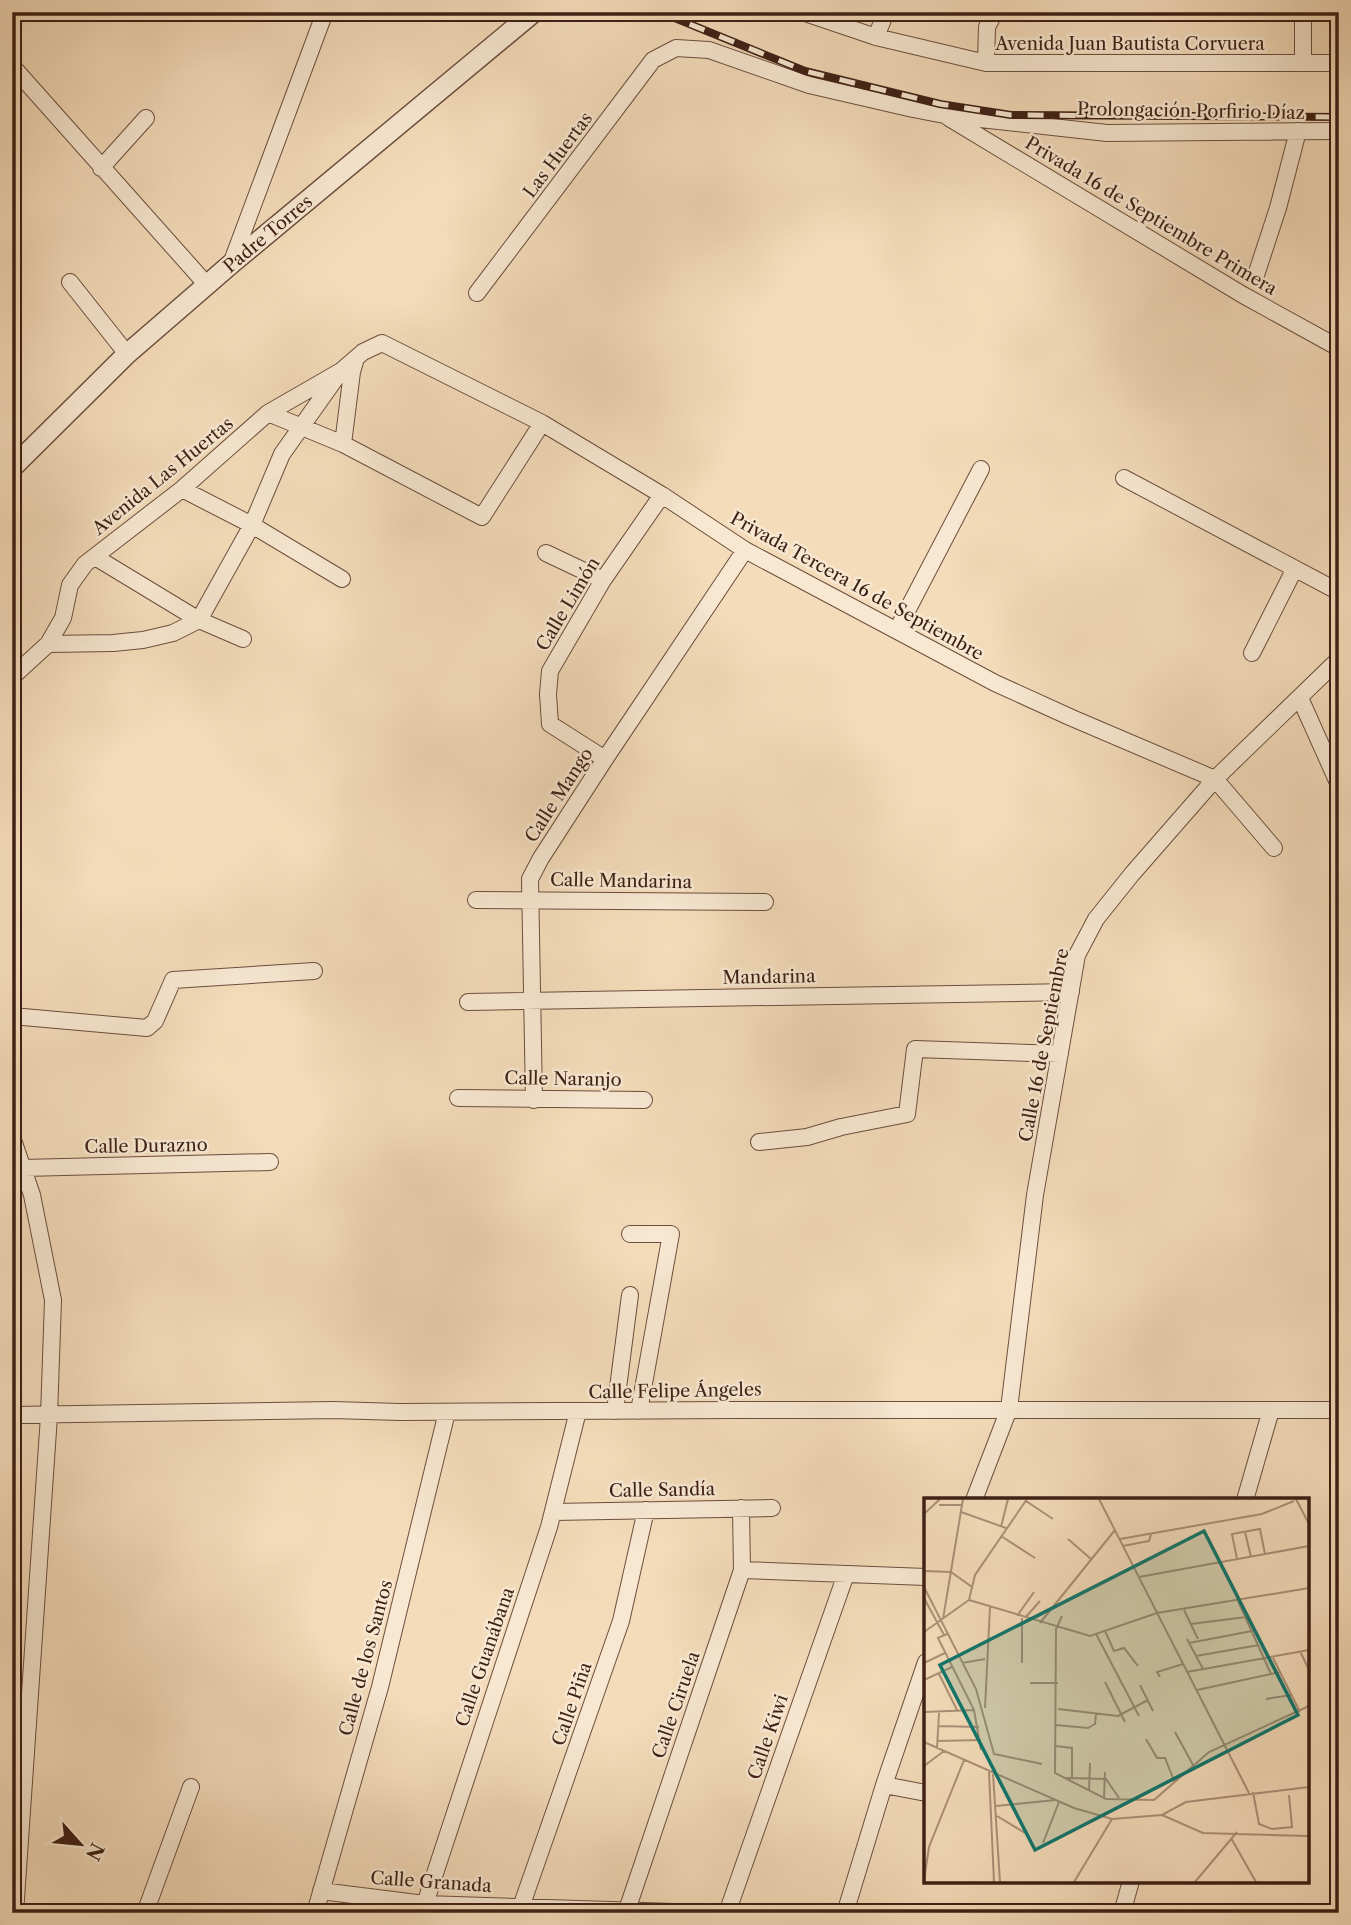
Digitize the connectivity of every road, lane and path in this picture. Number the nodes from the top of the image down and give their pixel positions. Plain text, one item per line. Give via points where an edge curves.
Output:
1 (325, 12) edge
2 (534, 12) edge
3 (803, 12) edge
4 (886, 12) edge
5 (995, 12) edge
6 (1303, 12) edge
7 (876, 37) junction
8 (676, 48) joint
9 (986, 63) junction
10 (1303, 63) junction
11 (1339, 63) edge
12 (13, 67) edge
13 (944, 115) junction
14 (146, 118) dead end
15 (1298, 131) junction
16 (1339, 131) edge
17 (101, 168) junction
18 (231, 264) junction
19 (1256, 275) dead end
20 (70, 282) dead end
21 (206, 285) junction
22 (477, 293) dead end
23 (382, 343) joint
24 (1339, 348) edge
25 (127, 354) junction
26 (356, 358) junction
27 (341, 371) junction
28 (268, 413) junction
29 (542, 423) junction
30 (299, 427) junction
31 (343, 444) junction
32 (12, 468) edge
33 (981, 469) dead end
34 (1124, 478) dead end
35 (181, 489) junction
36 (662, 495) junction
37 (252, 525) junction
38 (745, 550) junction
39 (547, 553) dead end
40 (94, 557) junction
41 (1294, 570) junction
42 (342, 579) dead end
43 (603, 580) junction
44 (1339, 592) edge
45 (199, 620) junction
46 (897, 631) junction
47 (243, 639) dead end
48 (48, 644) junction
49 (1252, 653) dead end
50 (1339, 659) edge
51 (12, 677) edge
52 (1300, 698) junction
53 (605, 759) junction
54 (1215, 779) junction
55 (1339, 785) edge
56 (1274, 848) dead end
57 (530, 899) junction
58 (476, 900) dead end
59 (765, 902) dead end
60 (314, 971) dead end
61 (1071, 992) junction
62 (531, 1000) junction
63 (468, 1002) dead end
64 (12, 1016) edge
65 (1060, 1054) junction
66 (458, 1098) dead end
67 (534, 1100) junction
68 (644, 1100) dead end
69 (12, 1137) edge
70 (759, 1142) dead end
71 (270, 1162) dead end
72 (23, 1168) junction
73 (630, 1234) dead end
74 (630, 1296) dead end
75 (1009, 1409) junction
76 (1271, 1410) junction
77 (1339, 1410) edge
78 (578, 1411) junction
79 (615, 1411) junction
80 (639, 1411) junction
81 (447, 1412) junction
82 (12, 1415) edge
83 (49, 1416) junction
84 (975, 1498) edge
85 (1246, 1498) edge
86 (741, 1508) junction
87 (772, 1508) dead end
88 (646, 1510) junction
89 (553, 1512) junction
90 (742, 1570) junction
91 (846, 1574) junction
92 (924, 1577) edge
93 (924, 1668) edge
94 (884, 1786) junction
95 (191, 1787) dead end
96 (924, 1793) edge
97 (1130, 1883) edge
98 (321, 1891) junction
99 (521, 1907) junction
100 (423, 1908) edge
101 (627, 1910) junction
102 (15, 1913) edge
103 (145, 1913) edge
104 (315, 1913) edge
105 (706, 1913) edge
106 (727, 1913) edge
107 (845, 1913) edge
108 (1122, 1913) edge

1 - 18 street
2 - 18 street, Padre Torres
3 - 7 street, Avenida Juan Bautista Corvuera
4 - 7 street
5 - 9 street via 987,27
6 - 10 street
7 - 9 street, Avenida Juan Bautista Corvuera
8 - 13 street, Prolongación Porfirio Díaz via 709,50 809,85
8 - 22 street, Las Huertas via 653,60
9 - 10 street, Avenida Juan Bautista Corvuera
10 - 11 street, Avenida Juan Bautista Corvuera
12 - 17 street
13 - 15 street, Prolongación Porfirio Díaz via 1107,133
13 - 24 street, Privada 16 de Septiembre Primera
14 - 17 street
15 - 16 street, Prolongación Porfirio Díaz
15 - 19 street
17 - 21 street
18 - 21 street, Padre Torres
20 - 25 street
21 - 25 street, Padre Torres
23 - 26 street, Avenida Las Huertas
23 - 29 street, Privada Tercera 16 de Septiembre
25 - 32 street, Padre Torres
26 - 27 street, Avenida Las Huertas
26 - 31 street
27 - 28 street, Avenida Las Huertas
27 - 30 street
28 - 30 street
28 - 35 street, Avenida Las Huertas
29 - 31 street via 482,517
29 - 36 street, Privada Tercera 16 de Septiembre
30 - 31 street
30 - 37 street via 282,454
33 - 46 street
34 - 41 street
35 - 37 street
35 - 40 street, Avenida Las Huertas
36 - 38 street, Privada Tercera 16 de Septiembre
36 - 43 street, Calle Limón
37 - 42 street
37 - 45 street
38 - 46 street, Privada Tercera 16 de Septiembre
38 - 53 street, Calle Mango
39 - 43 street
40 - 45 street
40 - 48 street, Avenida Las Huertas via 70,585 63,618
41 - 44 street
41 - 49 street
43 - 53 street, Calle Limón via 550,671 548,694 550,724
45 - 47 street
45 - 48 street via 143,640
46 - 54 street, Privada Tercera 16 de Septiembre via 1050,708
48 - 51 street, Avenida Las Huertas
50 - 52 street, Calle 16 de Septiembre
52 - 54 street, Calle 16 de Septiembre
52 - 55 street
53 - 57 street, Calle Mango via 541,858 530,879
54 - 56 street
54 - 61 street, Calle 16 de Septiembre via 1096,919 1077,955
57 - 58 street, Calle Mandarina
57 - 59 street, Calle Mandarina
57 - 62 street, Calle Mango
60 - 64 street via 173,980 155,1021 147,1028
61 - 62 street, Mandarina
61 - 65 street, Calle 16 de Septiembre
62 - 63 street, Mandarina
62 - 67 street, Calle Mango
65 - 70 street via 915,1049 907,1114 807,1137
65 - 75 street, Calle 16 de Septiembre via 1035,1195
66 - 67 street, Calle Naranjo
67 - 68 street, Calle Naranjo
69 - 72 street
71 - 72 street, Calle Durazno
72 - 83 street via 53,1300
73 - 80 street via 671,1234
74 - 79 street
75 - 76 street, Calle Felipe Ángeles
75 - 80 street, Calle Felipe Ángeles
75 - 84 street, Calle 16 de Septiembre
76 - 77 street, Calle Felipe Ángeles
76 - 85 street
78 - 79 street, Calle Felipe Ángeles
78 - 81 street, Calle Felipe Ángeles
78 - 89 street, Calle Guanábana
79 - 80 street, Calle Felipe Ángeles
81 - 83 street, Calle Felipe Ángeles
81 - 98 street, Calle de los Santos via 380,1686
82 - 83 street, Calle Felipe Ángeles
83 - 102 street
86 - 87 street, Calle Sandía
86 - 88 street, Calle Sandía
86 - 90 street, Calle Ciruela
88 - 89 street, Calle Sandía
88 - 99 street, Calle Piña via 621,1622
89 - 100 street, Calle Guanábana
90 - 91 street
90 - 101 street, Calle Ciruela
91 - 92 street
91 - 106 street, Calle Kiwi
93 - 94 street
94 - 96 street
94 - 107 street
95 - 103 street
97 - 108 street
98 - 100 street, Calle Granada
98 - 104 street, Calle de los Santos
99 - 100 street, Calle Granada
99 - 101 street, Calle Granada
101 - 105 street, Calle Granada

